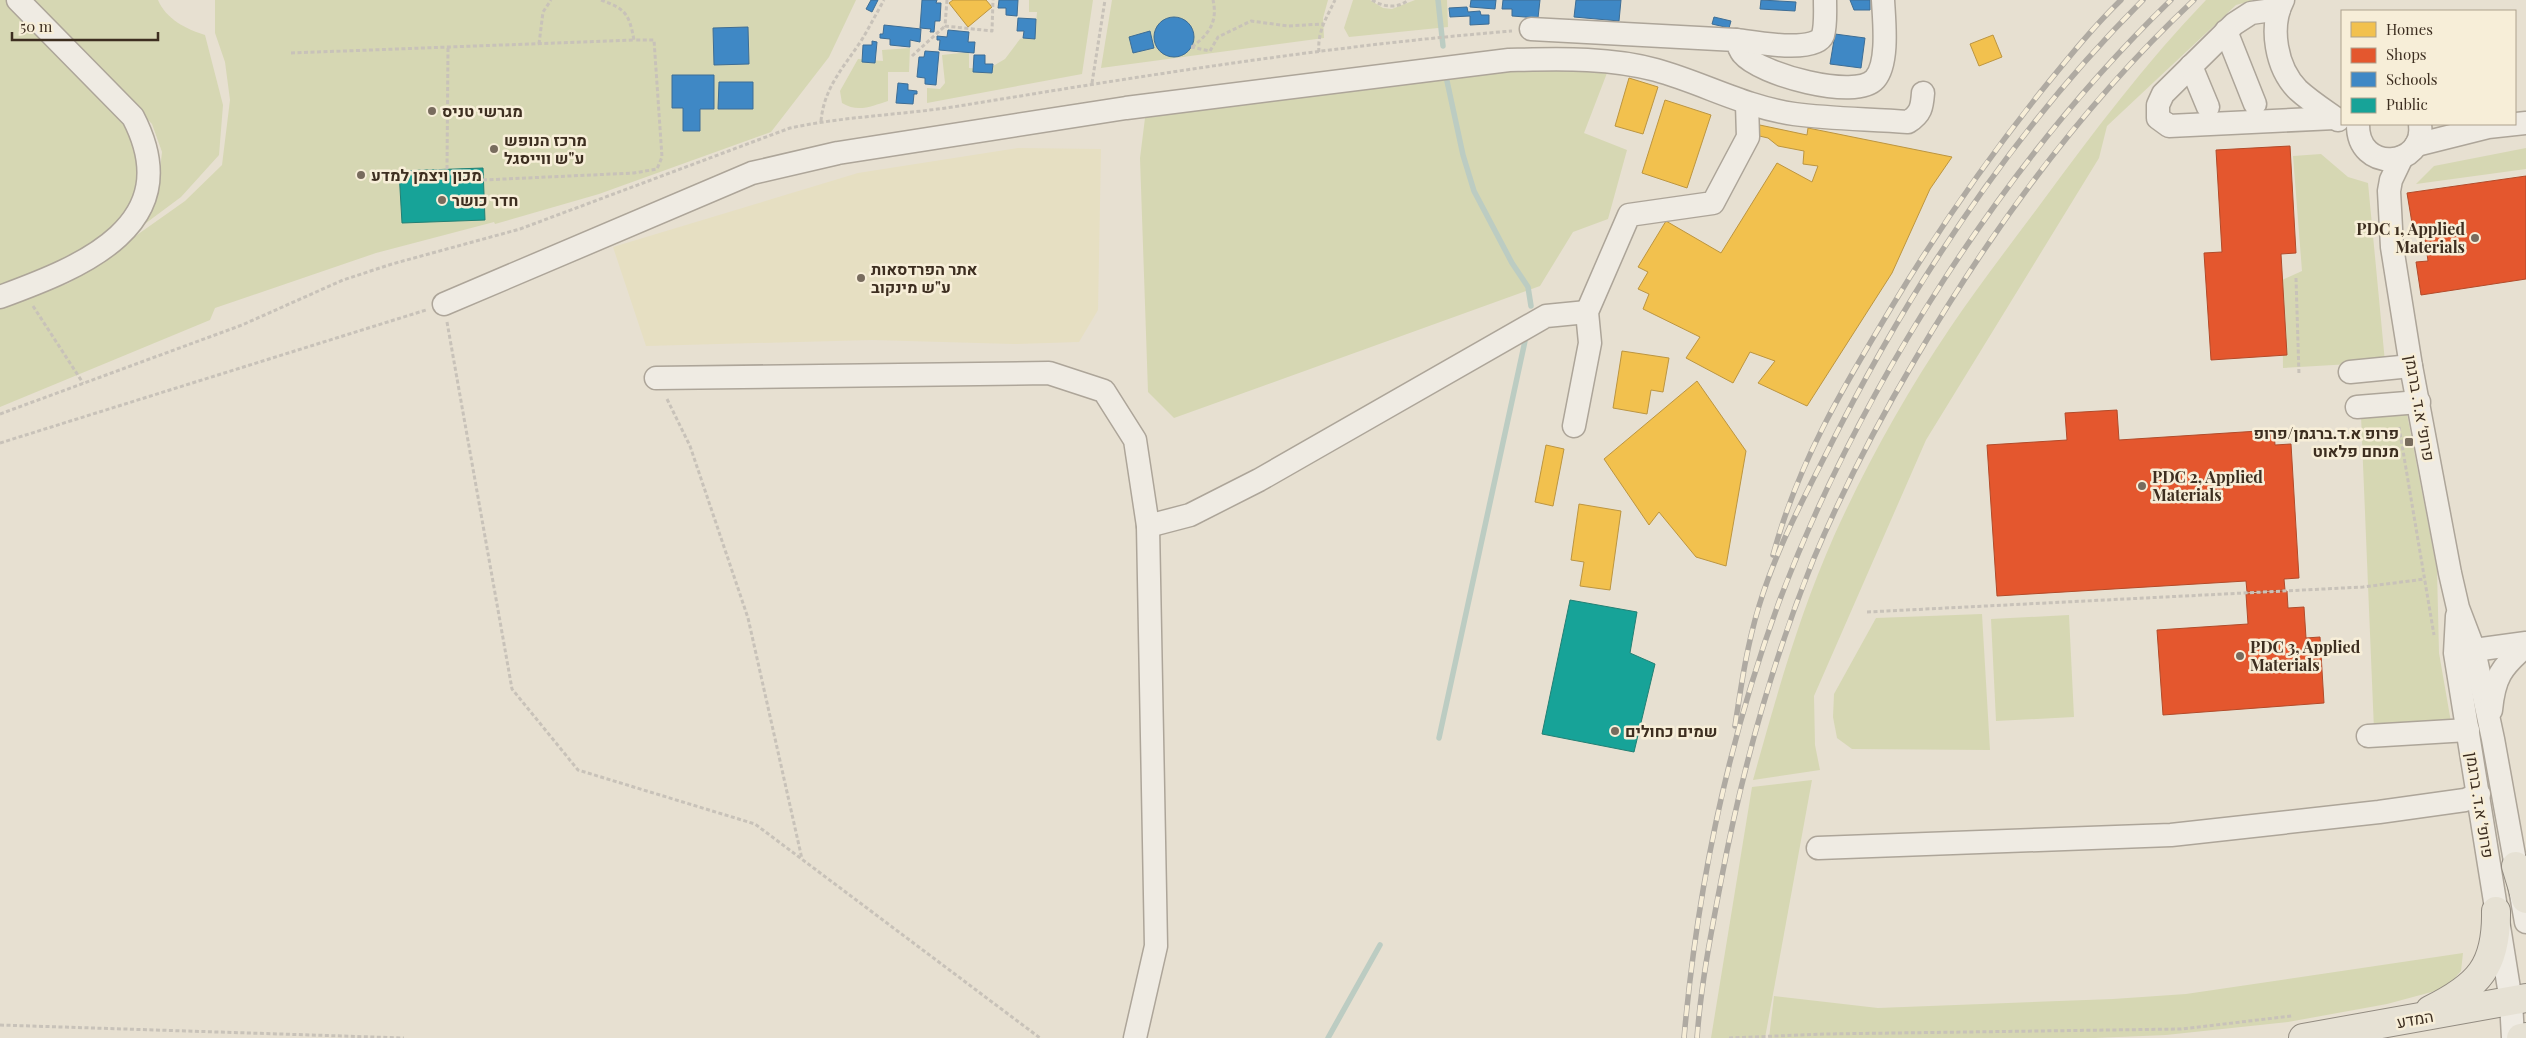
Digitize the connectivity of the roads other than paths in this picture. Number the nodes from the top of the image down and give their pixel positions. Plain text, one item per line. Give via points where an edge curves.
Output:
1 (18, 0) edge
2 (1825, 0) edge
3 (1883, 0) edge
4 (2281, 5) edge
5 (1531, 29) road end
6 (2226, 31) junction
7 (1736, 40) junction
8 (2191, 66) junction
9 (1923, 93) dead end
10 (1747, 104) junction
11 (2255, 104) dead end
12 (2208, 107) dead end
13 (2340, 117) edge
14 (2348, 125) edge
15 (2471, 125) edge
16 (2500, 125) edge
17 (2487, 126) edge
18 (2363, 140) edge
19 (2413, 142) edge
20 (2389, 208) junction
21 (0, 297) edge
22 (444, 304) road end
23 (1587, 312) junction
24 (2411, 366) junction
25 (2350, 372) dead end
26 (656, 378) road end
27 (2419, 402) junction
28 (2357, 406) dead end
29 (1574, 426) dead end
30 (1148, 526) junction
31 (2526, 645) edge
32 (2464, 651) junction
33 (2468, 730) junction
34 (2368, 736) dead end
35 (2493, 739) junction
36 (2479, 794) junction
37 (1818, 848) dead end
38 (2516, 866) junction
39 (2526, 899) edge
40 (2496, 911) junction
41 (2526, 922) edge
42 (2518, 999) edge
43 (2408, 1020) junction
44 (2299, 1027) edge
45 (2526, 1037) edge
46 (1135, 1038) edge
47 (2513, 1038) edge
48 (2521, 1038) edge

1 - 21 street via 133,117 144,139 150,166 147,193 137,215 116,239 88,260
2 - 7 street via 1822,37 1817,43 1805,46
3 - 7 street via 1884,41 1880,70 1876,79 1861,87 1824,86 1761,66 1743,54
4 - 6 street via 2251,13
4 - 13 street via 2276,23 2278,50 2288,76 2302,93
5 - 7 street
6 - 8 street
6 - 11 street
8 - 12 street
8 - 13 street via 2160,99 2158,118 2169,126
9 - 10 street via 1918,116 1908,122 1794,114
10 - 22 street via 1657,70 1620,62 1509,60 1126,108 838,152 752,173
10 - 23 street via 1748,137 1713,204 1628,215
14 - 18 street
15 - 17 street
16 - 17 street
17 - 19 street
18 - 19 street via 2384,159
18 - 20 street, פרופ׳ א.ד. ברגמן
19 - 20 street, פרופ׳ א.ד. ברגמן via 2391,180
20 - 24 street, פרופ׳ א.ד. ברגמן
23 - 29 street via 1590,343
23 - 30 street via 1546,316 1259,480 1190,515
24 - 25 street
24 - 27 street, פרופ׳ א.ד. ברגמן
26 - 30 street via 1049,373 1104,390 1135,440
27 - 28 street
27 - 32 street, פרופ׳ א.ד. ברגמן
30 - 46 street via 1156,946
31 - 32 street
31 - 35 street via 2496,679
32 - 33 street, פרופ׳ א.ד. ברגמן
32 - 35 street, פרופ׳ א.ד. ברגמן
33 - 34 street
33 - 36 street, פרופ׳ א.ד. ברגמן
35 - 38 street, פרופ׳ א.ד. ברגמן via 2507,767
36 - 37 street via 2465,800 2380,812 2171,835
36 - 40 street, פרופ׳ א.ד. ברגמן
38 - 39 main road
38 - 41 street, פרופ׳ א.ד. ברגמן
40 - 42 street, פרופ׳ א.ד. ברגמן
40 - 43 main road via 2493,951 2479,976 2449,1000
42 - 43 main road, המדע
42 - 47 street, פרופ׳ א.ד. ברגמן
43 - 44 main road, המדע
45 - 48 main road

